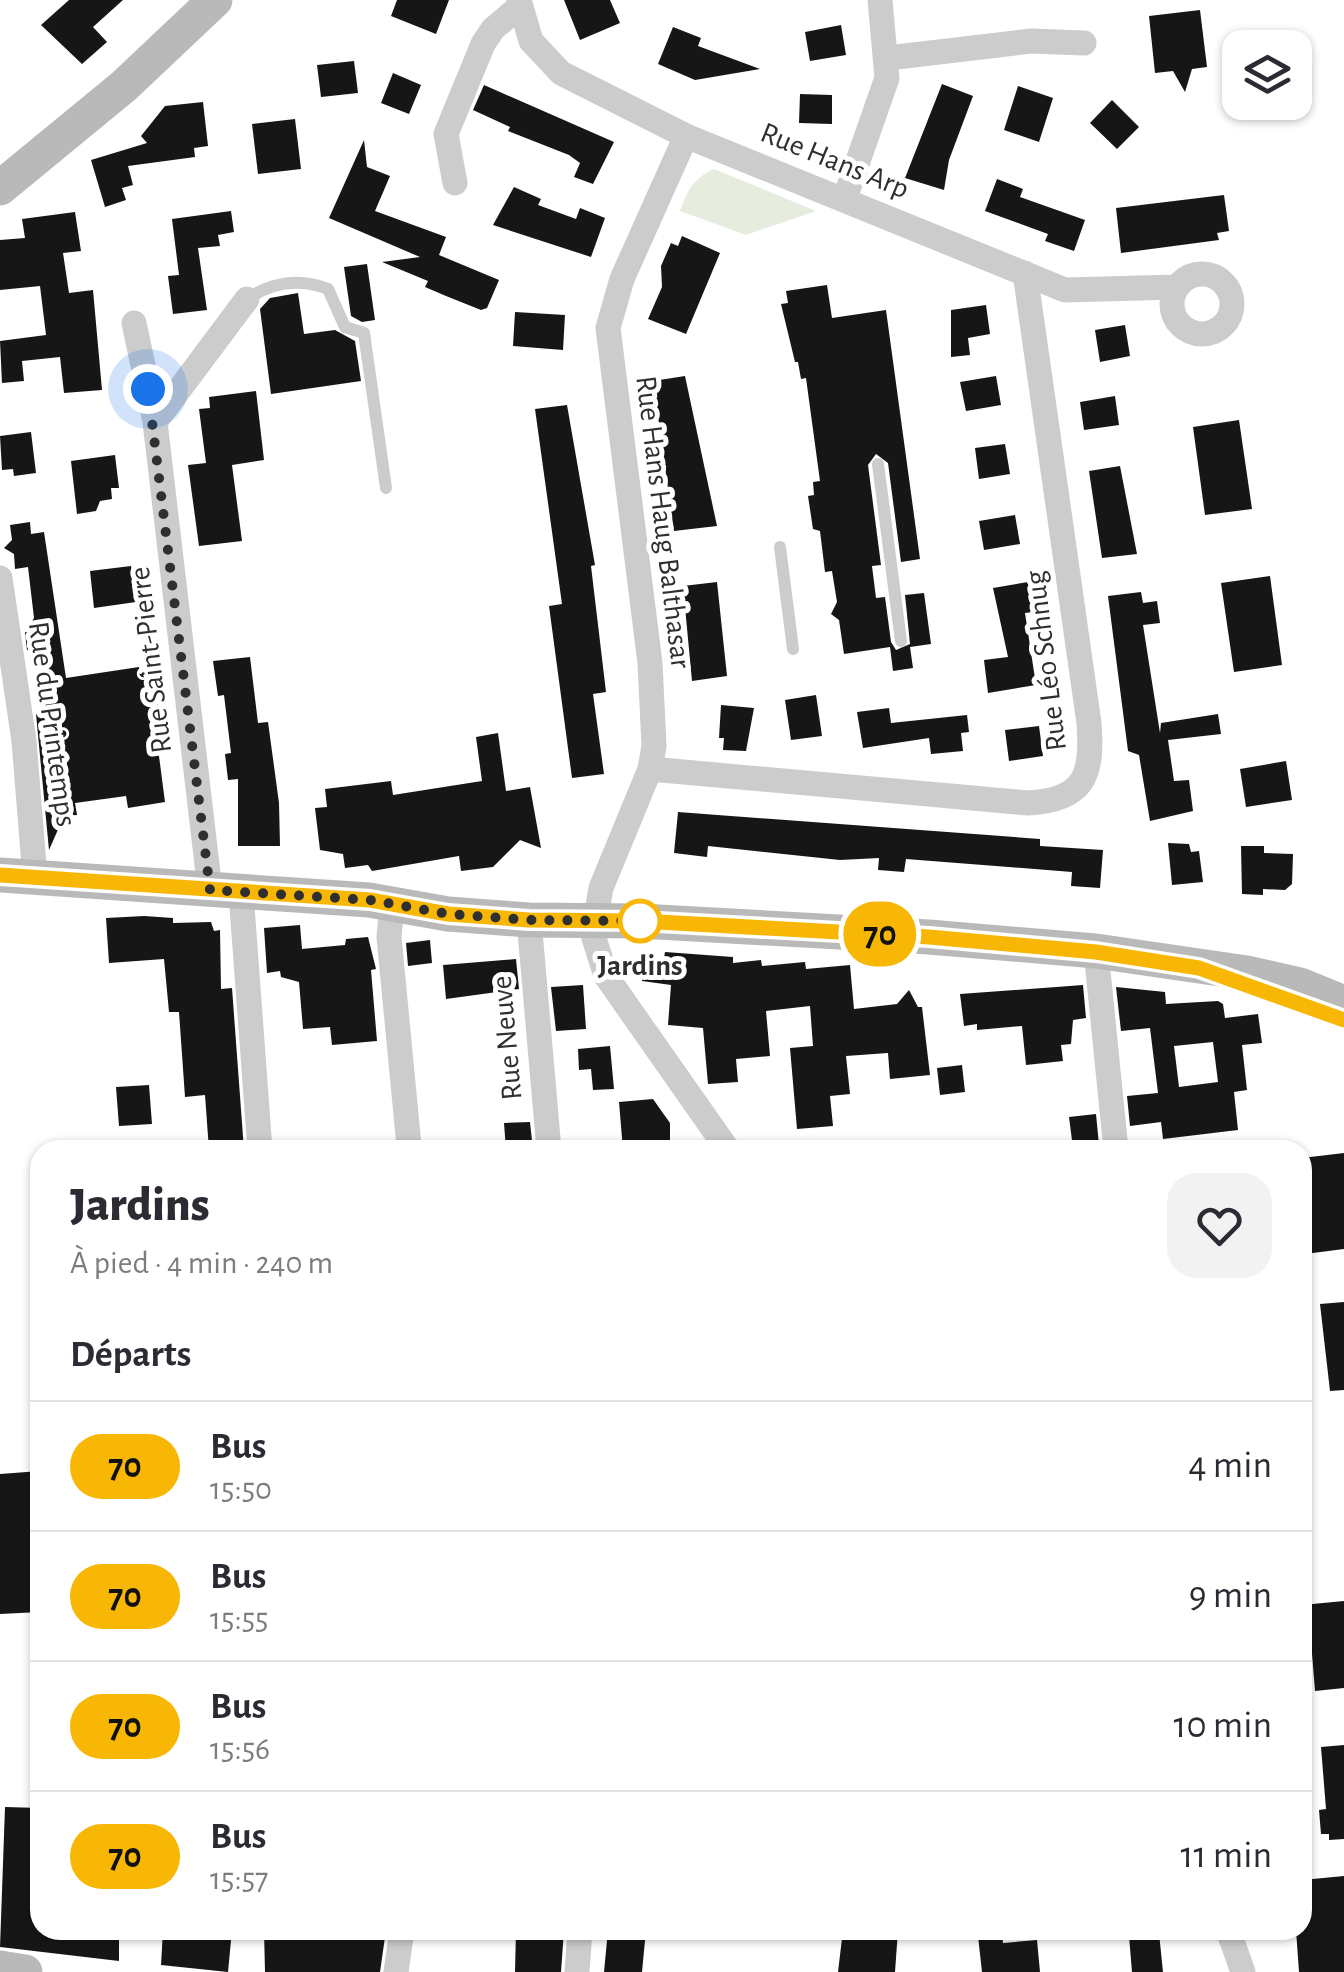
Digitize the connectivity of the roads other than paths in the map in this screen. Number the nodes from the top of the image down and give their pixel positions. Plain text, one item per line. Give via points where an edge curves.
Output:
1 (215, 0) edge
2 (880, 0) edge
3 (519, 4) edge
4 (1084, 43) dead end
5 (888, 58) junction
6 (686, 136) junction
7 (455, 183) dead end
8 (0, 188) edge
9 (845, 198) junction
10 (1025, 273) junction
11 (1177, 287) dead end
12 (247, 299) joint
13 (134, 323) dead end
14 (154, 422) junction
15 (878, 464) dead end
16 (386, 488) dead end
17 (780, 547) dead end
18 (0, 578) edge
19 (901, 641) dead end
20 (793, 649) dead end
21 (650, 769) junction
22 (0, 875) edge
23 (36, 878) junction
24 (225, 891) junction
25 (392, 902) junction
26 (529, 920) junction
27 (594, 921) junction
28 (1096, 952) junction
29 (1199, 968) junction
30 (1344, 1003) edge
31 (1344, 1020) edge
32 (259, 1140) edge
33 (408, 1140) edge
34 (547, 1140) edge
35 (721, 1140) edge
36 (1115, 1140) edge
37 (579, 1940) edge
38 (1232, 1940) edge
39 (406, 1941) edge
40 (0, 1968) edge
41 (26, 1972) edge
42 (396, 1972) edge
43 (577, 1972) edge
44 (1243, 1972) edge

1 - 8 main road
2 - 5 street
3 - 6 street, Rue Hans Arp via 531,41 561,72
3 - 7 street via 483,44 446,134
4 - 5 street via 1031,41
5 - 9 street via 872,130
6 - 9 street, Rue Hans Arp
6 - 21 street, Rue Hans Haug Balthasar via 622,280 608,328 651,681
9 - 10 street, Rue Hans Arp
10 - 11 street, Rue Hans Arp via 1065,290
10 - 21 street, Rue Léo Schnug via 1089,723 1091,756 1079,786 1052,802 1028,802
12 - 14 street
12 - 16 lane via 261,289 307,281 328,289 345,327 364,333
13 - 14 street, Rue Saint-Pierre
14 - 24 street, Rue Saint-Pierre
15 - 19 lane
17 - 20 lane
18 - 23 street, Rue du Printemps
21 - 27 street, Rue Hans Haug Balthasar
22 - 23 main road
23 - 24 main road
24 - 25 main road
24 - 32 street, Rue Saint-Pierre
25 - 26 main road
25 - 33 street via 389,937
26 - 27 main road
26 - 34 street, Rue Neuve
27 - 28 main road
27 - 35 street via 606,976
28 - 29 main road
28 - 36 street
29 - 30 main road via 1290,982
29 - 31 main road
37 - 43 street
38 - 44 street
39 - 42 street
40 - 41 main road

